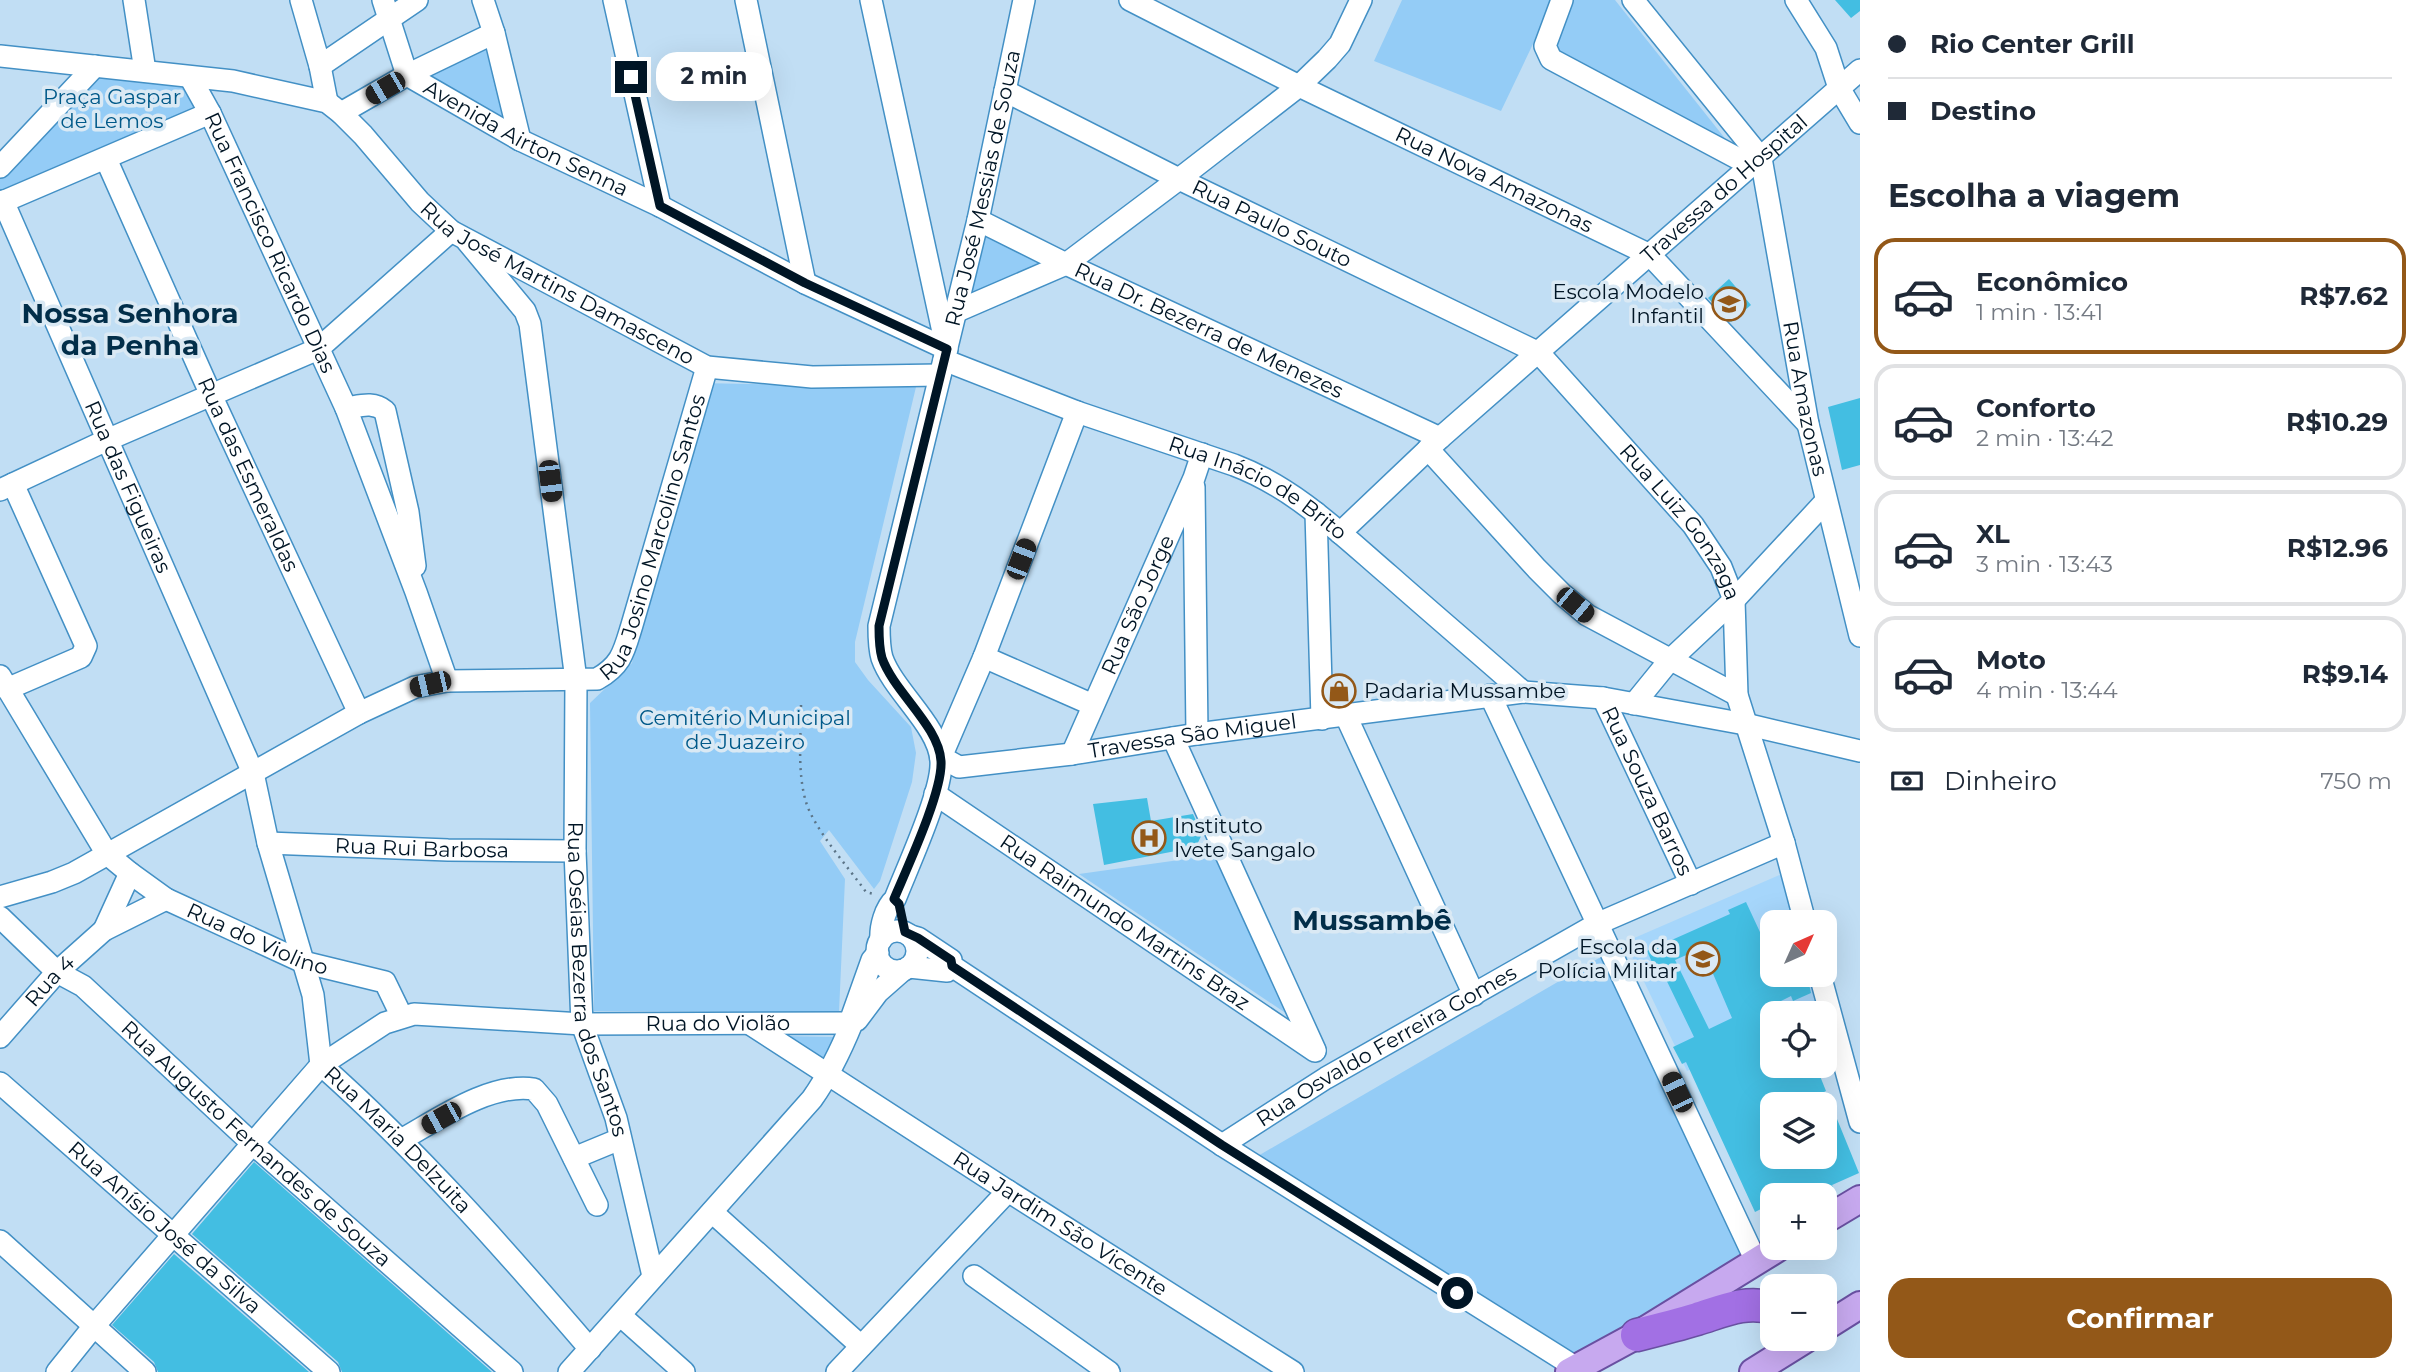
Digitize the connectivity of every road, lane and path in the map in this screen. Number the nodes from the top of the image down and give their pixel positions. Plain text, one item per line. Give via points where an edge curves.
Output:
1 (134, 0) edge
2 (301, 0) edge
3 (417, 0) edge
4 (483, 0) edge
5 (614, 0) edge
6 (746, 0) edge
7 (871, 0) edge
8 (1012, 0) edge
9 (1024, 0) edge
10 (1130, 0) edge
11 (1361, 0) edge
12 (1562, 0) edge
13 (1633, 0) edge
14 (1796, 0) edge
15 (386, 10) edge
16 (1018, 22) junction
17 (494, 33) junction
18 (1826, 48) junction
19 (0, 56) edge
20 (95, 66) junction
21 (320, 66) junction
22 (145, 71) junction
23 (1859, 74) edge
24 (407, 75) junction
25 (190, 77) junction
26 (1299, 86) junction
27 (1839, 88) junction
28 (1005, 91) junction
29 (334, 107) junction
30 (210, 113) junction
31 (1860, 122) edge
32 (520, 139) junction
33 (106, 159) junction
34 (1756, 162) junction
35 (0, 167) edge
36 (1179, 179) junction
37 (2, 202) edge
38 (660, 206) junction
39 (978, 220) junction
40 (459, 236) junction
41 (1650, 256) junction
42 (1066, 264) junction
43 (805, 283) junction
44 (955, 312) junction
45 (318, 349) junction
46 (1539, 353) junction
47 (944, 361) junction
48 (707, 367) junction
49 (211, 395) junction
50 (346, 408) junction
51 (1077, 412) junction
52 (1808, 424) junction
53 (107, 440) junction
54 (1434, 443) junction
55 (1202, 454) junction
56 (1194, 478) junction
57 (7, 487) edge
58 (1826, 501) junction
59 (1316, 513) junction
60 (1340, 533) junction
61 (416, 592) junction
62 (1734, 600) junction
63 (1860, 636) edge
64 (984, 657) junction
65 (1669, 661) junction
66 (576, 680) junction
67 (447, 681) junction
68 (4, 682) edge
69 (1523, 692) junction
70 (1490, 695) junction
71 (1737, 695) junction
72 (1603, 698) junction
73 (1634, 704) junction
74 (801, 705) dead end
75 (1093, 705) junction
76 (359, 713) junction
77 (1346, 716) junction
78 (1322, 719) junction
79 (1745, 724) junction
80 (1197, 734) junction
81 (1174, 738) junction
82 (1860, 751) edge
83 (1072, 754) junction
84 (941, 757) junction
85 (253, 773) junction
86 (935, 794) junction
87 (268, 843) junction
88 (1784, 843) junction
89 (575, 851) junction
90 (107, 855) junction
91 (130, 873) junction
92 (1690, 884) junction
93 (0, 897) edge
94 (166, 899) junction
95 (894, 899) junction
96 (1802, 910) edge
97 (0, 917) edge
98 (1599, 923) junction
99 (104, 930) junction
100 (908, 934) junction
101 (879, 946) junction
102 (303, 962) junction
103 (952, 966) junction
104 (906, 968) junction
105 (57, 972) junction
106 (1823, 987) edge
107 (1474, 995) junction
108 (402, 1017) junction
109 (852, 1023) junction
110 (582, 1024) junction
111 (750, 1024) junction
112 (0, 1037) edge
113 (1315, 1051) junction
114 (321, 1065) junction
115 (828, 1076) junction
116 (1326, 1078) junction
117 (0, 1083) edge
118 (1860, 1122) edge
119 (620, 1139) junction
120 (401, 1140) junction
121 (253, 1144) junction
122 (1222, 1145) junction
123 (574, 1158) junction
124 (1008, 1191) junction
125 (1860, 1199) edge
126 (597, 1205) dead end
127 (712, 1212) junction
128 (1837, 1213) edge
129 (174, 1234) junction
130 (0, 1241) edge
131 (1760, 1259) edge
132 (1756, 1261) junction
133 (653, 1276) junction
134 (974, 1276) dead end
135 (1860, 1305) edge
136 (1760, 1306) edge
137 (621, 1316) junction
138 (1837, 1319) edge
139 (94, 1326) junction
140 (1637, 1335) junction
141 (860, 1346) junction
142 (590, 1349) junction
143 (1787, 1351) edge
144 (1581, 1370) edge
145 (57, 1372) edge
146 (145, 1372) edge
147 (330, 1372) edge
148 (512, 1372) edge
149 (569, 1372) edge
150 (684, 1372) edge
151 (837, 1372) edge
152 (1109, 1372) edge
153 (1293, 1372) edge
154 (1753, 1372) edge

1 - 22 street
2 - 21 street
3 - 15 street
4 - 17 street
5 - 38 street
6 - 43 street
7 - 47 street
8 - 16 street
9 - 16 street, Rua José Messias de Souza
10 - 26 street, Rua Nova Amazonas
11 - 26 street via 1340,44
12 - 34 street via 1545,46 1556,62
13 - 34 street
14 - 18 street
15 - 21 street
15 - 24 street
16 - 28 street, Rua José Messias de Souza
17 - 24 street
17 - 32 street
18 - 23 street
18 - 27 street
19 - 20 street
20 - 22 street
20 - 35 street
21 - 29 street
22 - 25 street
23 - 27 street, Travessa do Hospital
24 - 29 street
24 - 32 street, Avenida Airton Senna
25 - 29 street via 233,81
25 - 30 street, Rua Francisco Ricardo Dias
26 - 36 street
26 - 41 street, Rua Nova Amazonas
27 - 31 street
27 - 34 street, Travessa do Hospital
28 - 36 street, Rua Paulo Souto
28 - 39 street, Rua José Messias de Souza
29 - 40 street, Rua José Martins Damasceno via 420,202
30 - 33 street
30 - 45 street, Rua Francisco Ricardo Dias
32 - 38 street, Avenida Airton Senna
33 - 37 street
33 - 49 street, Rua das Esmeraldas
34 - 41 street, Travessa do Hospital
34 - 52 street, Rua Amazonas
36 - 42 street
36 - 46 street, Rua Paulo Souto
37 - 53 street, Rua das Figueiras
38 - 43 street, Avenida Airton Senna
39 - 42 street, Rua Dr. Bezerra de Menezes
39 - 44 street, Rua José Messias de Souza
40 - 45 street
40 - 48 street, Rua José Martins Damasceno
40 - 66 street, Rua Oséias Bezerra dos Santos via 525,311 530,324
41 - 46 street, Travessa do Hospital
41 - 52 street, Rua Nova Amazonas
42 - 44 street
42 - 54 street, Rua Dr. Bezerra de Menezes
43 - 47 street, Avenida Airton Senna
44 - 47 street, Rua José Messias de Souza
45 - 49 street
45 - 50 street, Rua Francisco Ricardo Dias
46 - 54 street, Travessa do Hospital
46 - 62 street, Rua Luiz Gonzaga via 1693,525 1721,566
47 - 48 street, Rua José Martins Damasceno via 812,377
47 - 51 street, Rua Inácio de Brito
47 - 84 street, Rua José Messias de Souza via 879,626 882,657 890,674 928,728
48 - 66 street, Rua Josino Marcolino Santos via 621,659 597,679
49 - 53 street
49 - 76 street, Rua das Esmeraldas
50 - 61 street, Rua Francisco Ricardo Dias
50 - 61 street, Rua Francisco Ricardo Dias via 378,406 389,419 408,512
51 - 55 street, Rua Inácio de Brito
51 - 64 street
52 - 58 street, Rua Amazonas
53 - 57 street
53 - 85 street, Rua das Figueiras
54 - 60 street, Travessa do Hospital
54 - 65 street via 1562,594 1587,615
55 - 56 street, Rua São Jorge
55 - 59 street, Rua Inácio de Brito via 1256,474
56 - 75 street, Rua São Jorge
56 - 80 street
57 - 68 street via 86,646 81,657
58 - 62 street
58 - 63 street, Rua Amazonas
59 - 60 street, Rua Inácio de Brito
59 - 78 street
60 - 69 street, Rua Inácio de Brito
61 - 67 street, Rua Francisco Ricardo Dias
62 - 65 street
62 - 71 street, Rua Luiz Gonzaga
64 - 75 street
64 - 84 street
65 - 71 street
65 - 73 street
66 - 67 street, Rua Josino Marcolino Santos
66 - 89 street, Rua Oséias Bezerra dos Santos
67 - 76 street, Rua Josino Marcolino Santos via 415,687
68 - 90 street
69 - 70 street, Travessa São Miguel
69 - 72 street, Travessa São Miguel
70 - 77 street, Travessa São Miguel
70 - 98 street
71 - 79 street, Rua Luiz Gonzaga
72 - 73 street, Travessa São Miguel
72 - 92 street, Rua Souza Barros
73 - 79 street, Travessa São Miguel
74 - 95 path via 802,785 807,804 866,892
75 - 83 street, Rua São Jorge
76 - 85 street, Rua Josino Marcolino Santos
77 - 78 street, Travessa São Miguel
77 - 107 street
78 - 80 street, Travessa São Miguel
79 - 82 street, Travessa São Miguel
79 - 88 street
80 - 81 street, Travessa São Miguel
81 - 83 street, Travessa São Miguel
81 - 113 street
83 - 84 street, Travessa São Miguel via 959,767
84 - 86 street
85 - 87 street, Rua Maria Delzuita
85 - 90 street, Rua Josino Marcolino Santos
86 - 95 street
86 - 113 street, Rua Raimundo Martins Braz
87 - 89 street, Rua Rui Barbosa
87 - 102 street, Rua Maria Delzuita
88 - 92 street, Rua Osvaldo Ferreira Gomes
88 - 96 street
89 - 110 street, Rua Oséias Bezerra dos Santos
90 - 91 street, Rua do Violino
90 - 93 street, Rua Josino Marcolino Santos via 52,882
91 - 94 street, Rua do Violino
91 - 99 street, Rua 4
92 - 98 street, Rua Osvaldo Ferreira Gomes
94 - 99 street, Rua 4
94 - 102 street, Rua do Violino
95 - 100 street
95 - 101 street via 880,930
97 - 105 street, Rua Augusto Fernandes de Souza
98 - 107 street, Rua Osvaldo Ferreira Gomes
98 - 132 street
99 - 105 street, Rua 4
100 - 101 street via 891,931
100 - 103 street via 951,960
100 - 104 street via 917,955
101 - 104 street via 884,965
101 - 109 street
102 - 108 street, Rua do Violino via 385,982
102 - 114 street, Rua Maria Delzuita via 313,995
103 - 104 street via 947,971
103 - 122 street
104 - 109 street via 886,983
105 - 112 street, Rua 4
105 - 121 street, Rua Augusto Fernandes de Souza via 83,986
106 - 118 street
107 - 116 street, Rua Osvaldo Ferreira Gomes
108 - 110 street, Rua do Violão
108 - 114 street via 385,1023
109 - 111 street, Rua do Violão
109 - 115 street
110 - 111 street, Rua do Violão
110 - 119 street, Rua Oséias Bezerra dos Santos
111 - 115 street, Rua Jardim São Vicente
113 - 116 street
114 - 120 street, Rua Maria Delzuita
114 - 121 street
115 - 124 street, Rua Jardim São Vicente
115 - 127 street
116 - 122 street, Rua Osvaldo Ferreira Gomes
117 - 129 street, Rua Anísio José da Silva
119 - 123 street
119 - 133 street, Rua Oséias Bezerra dos Santos
120 - 123 street via 476,1099 528,1088 537,1091 547,1104
120 - 142 street, Rua Maria Delzuita
121 - 129 street
121 - 148 street, Rua Augusto Fernandes de Souza
122 - 144 street
123 - 126 street
124 - 141 street
124 - 153 street, Rua Jardim São Vicente
125 - 128 main road
127 - 133 street
127 - 141 street
129 - 139 street
129 - 147 street, Rua Anísio José da Silva
130 - 139 street
131 - 132 main road
132 - 140 main road
133 - 137 street
134 - 152 street
135 - 138 main road
136 - 140 highway via 1731,1307
137 - 142 street
137 - 150 street
139 - 145 street
139 - 146 street
140 - 144 main road
141 - 151 street
142 - 149 street
143 - 154 main road

